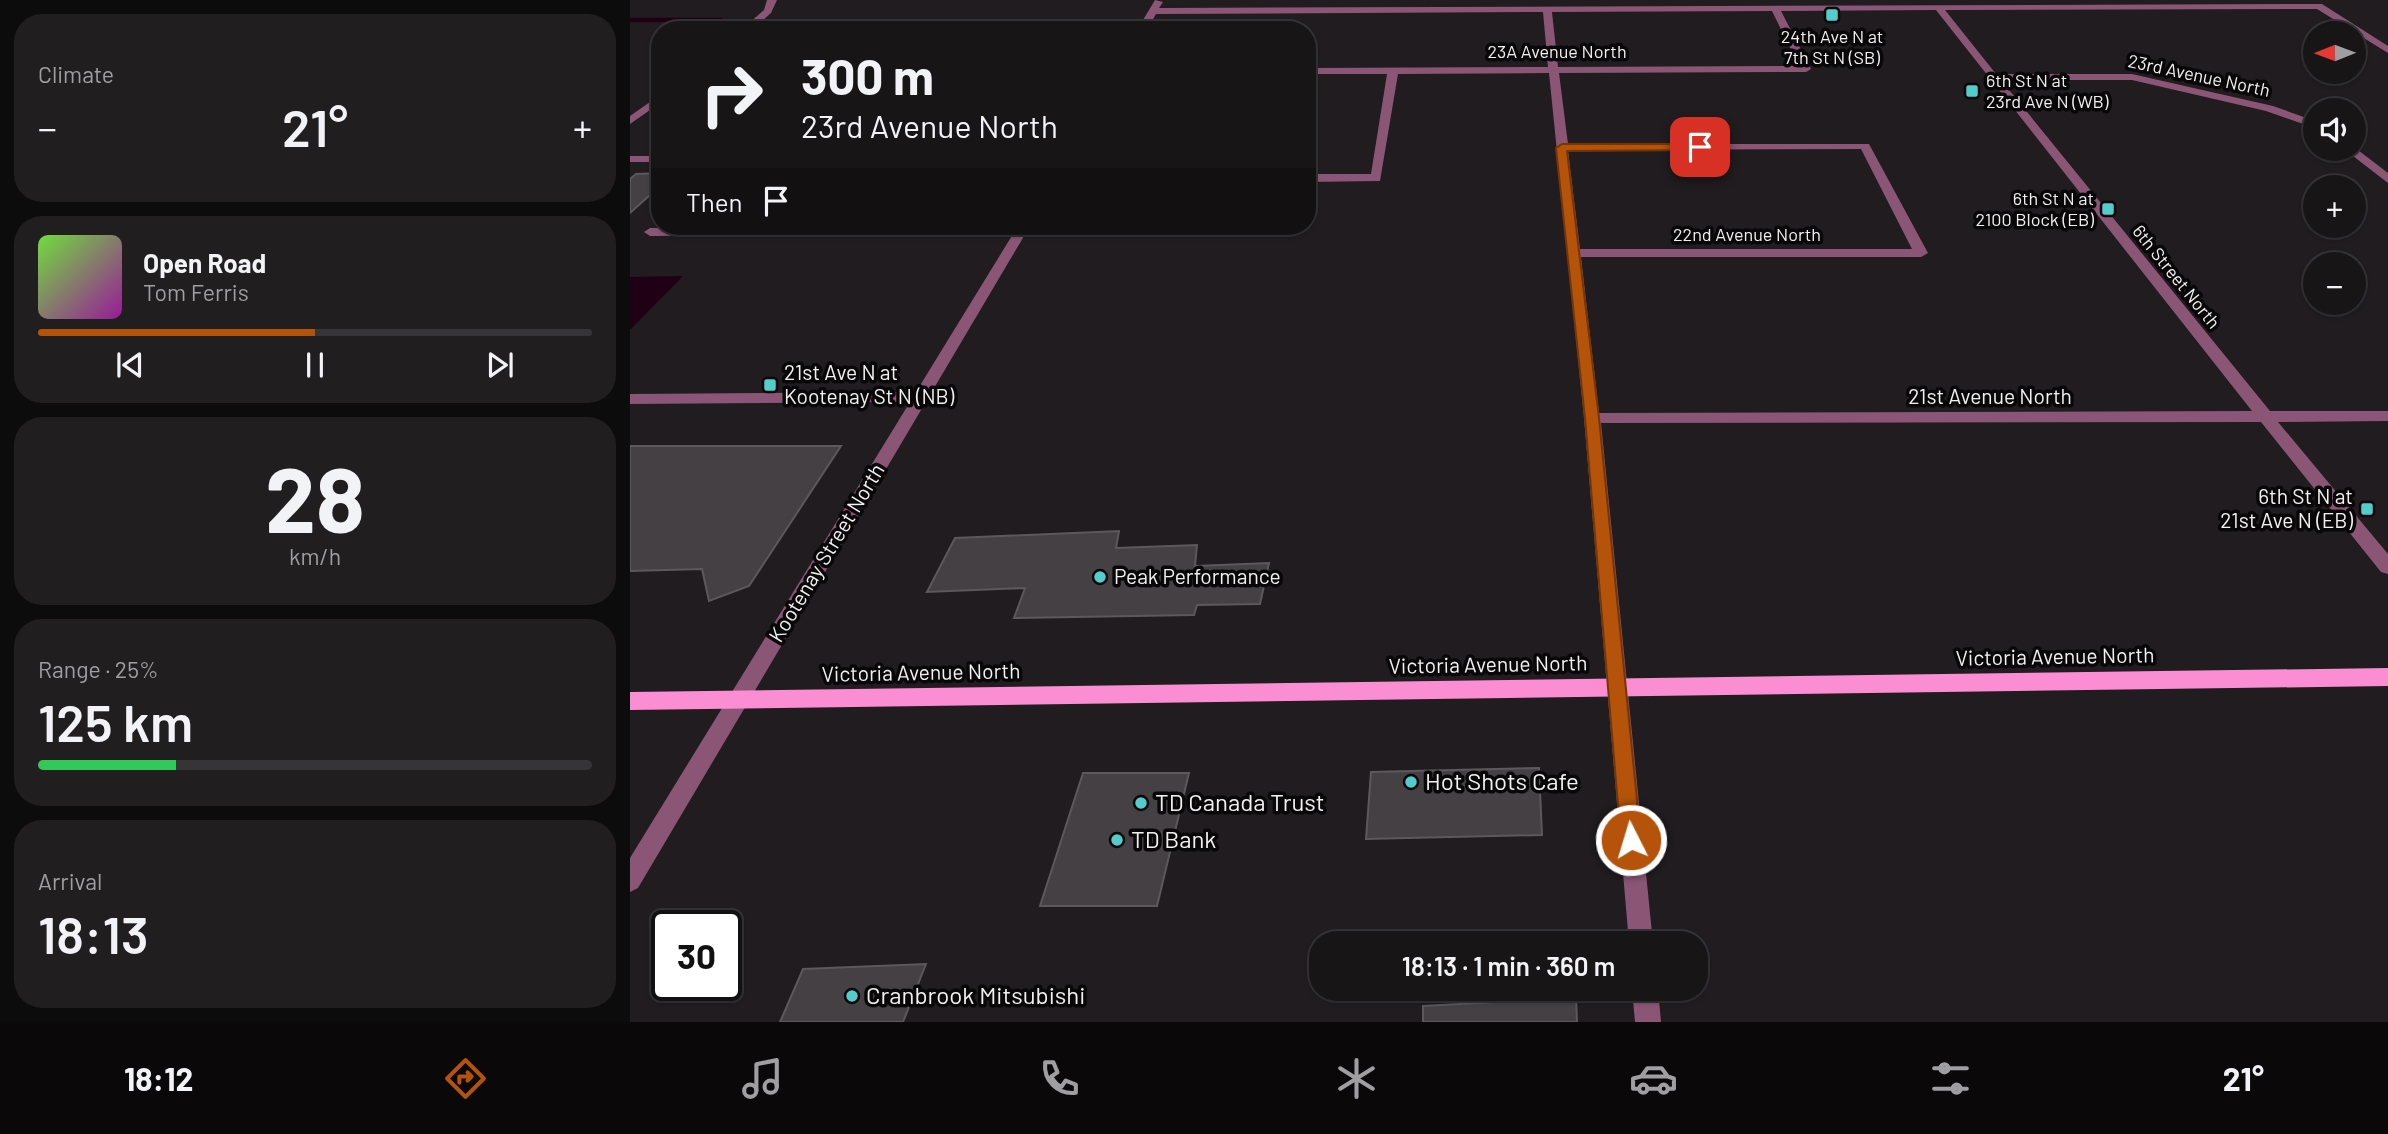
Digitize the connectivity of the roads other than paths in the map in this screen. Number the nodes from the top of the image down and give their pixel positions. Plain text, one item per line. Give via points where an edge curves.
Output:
1 (772, 0) edge
2 (1159, 0) edge
3 (1359, 0) edge
4 (1938, 7) junction
5 (1775, 8) junction
6 (1547, 9) junction
7 (1354, 10) junction
8 (1153, 11) junction
9 (756, 21) edge
10 (1147, 21) edge
11 (2388, 50) edge
12 (1553, 69) junction
13 (1394, 70) junction
14 (1316, 71) edge
15 (1993, 77) junction
16 (651, 105) edge
17 (2303, 120) edge
18 (630, 121) edge
19 (1562, 148) junction
20 (630, 159) edge
21 (651, 159) edge
22 (2365, 161) edge
23 (1316, 178) edge
24 (2388, 179) edge
25 (1019, 235) edge
26 (1573, 253) junction
27 (921, 397) junction
28 (630, 399) edge
29 (2388, 416) edge
30 (1592, 418) junction
31 (2265, 418) junction
32 (2388, 567) edge
33 (2388, 677) edge
34 (1617, 688) junction
35 (740, 699) junction
36 (630, 701) edge
37 (630, 880) edge
38 (1640, 931) edge
39 (1646, 1001) edge
40 (1648, 1022) edge

1 - 9 street
2 - 8 street
3 - 7 street
4 - 5 street
4 - 11 street via 2319,6
4 - 15 street, 6th Street North
5 - 6 street
5 - 12 street, 23A Avenue North via 1806,69
6 - 7 street
6 - 12 street
7 - 8 street
8 - 10 street
12 - 13 street, 23A Avenue North
12 - 19 street
13 - 14 street, 23A Avenue North
13 - 23 street via 1376,178
15 - 17 street, 23rd Avenue North via 2132,77 2269,108
15 - 31 street, 6th Street North
16 - 18 street
19 - 26 street
19 - 26 street, 22nd Avenue North via 1866,146 1921,253
20 - 21 street
22 - 24 street
25 - 27 street, Kootenay Street North
26 - 30 street
27 - 28 street
27 - 35 street, Kootenay Street North
29 - 31 street, 21st Avenue North
30 - 31 street, 21st Avenue North
30 - 34 street
31 - 32 street, 6th Street North
33 - 34 main road, Victoria Avenue North
34 - 35 main road, Victoria Avenue North
34 - 38 street
35 - 36 main road, Victoria Avenue North
35 - 37 street, Kootenay Street North
39 - 40 street

